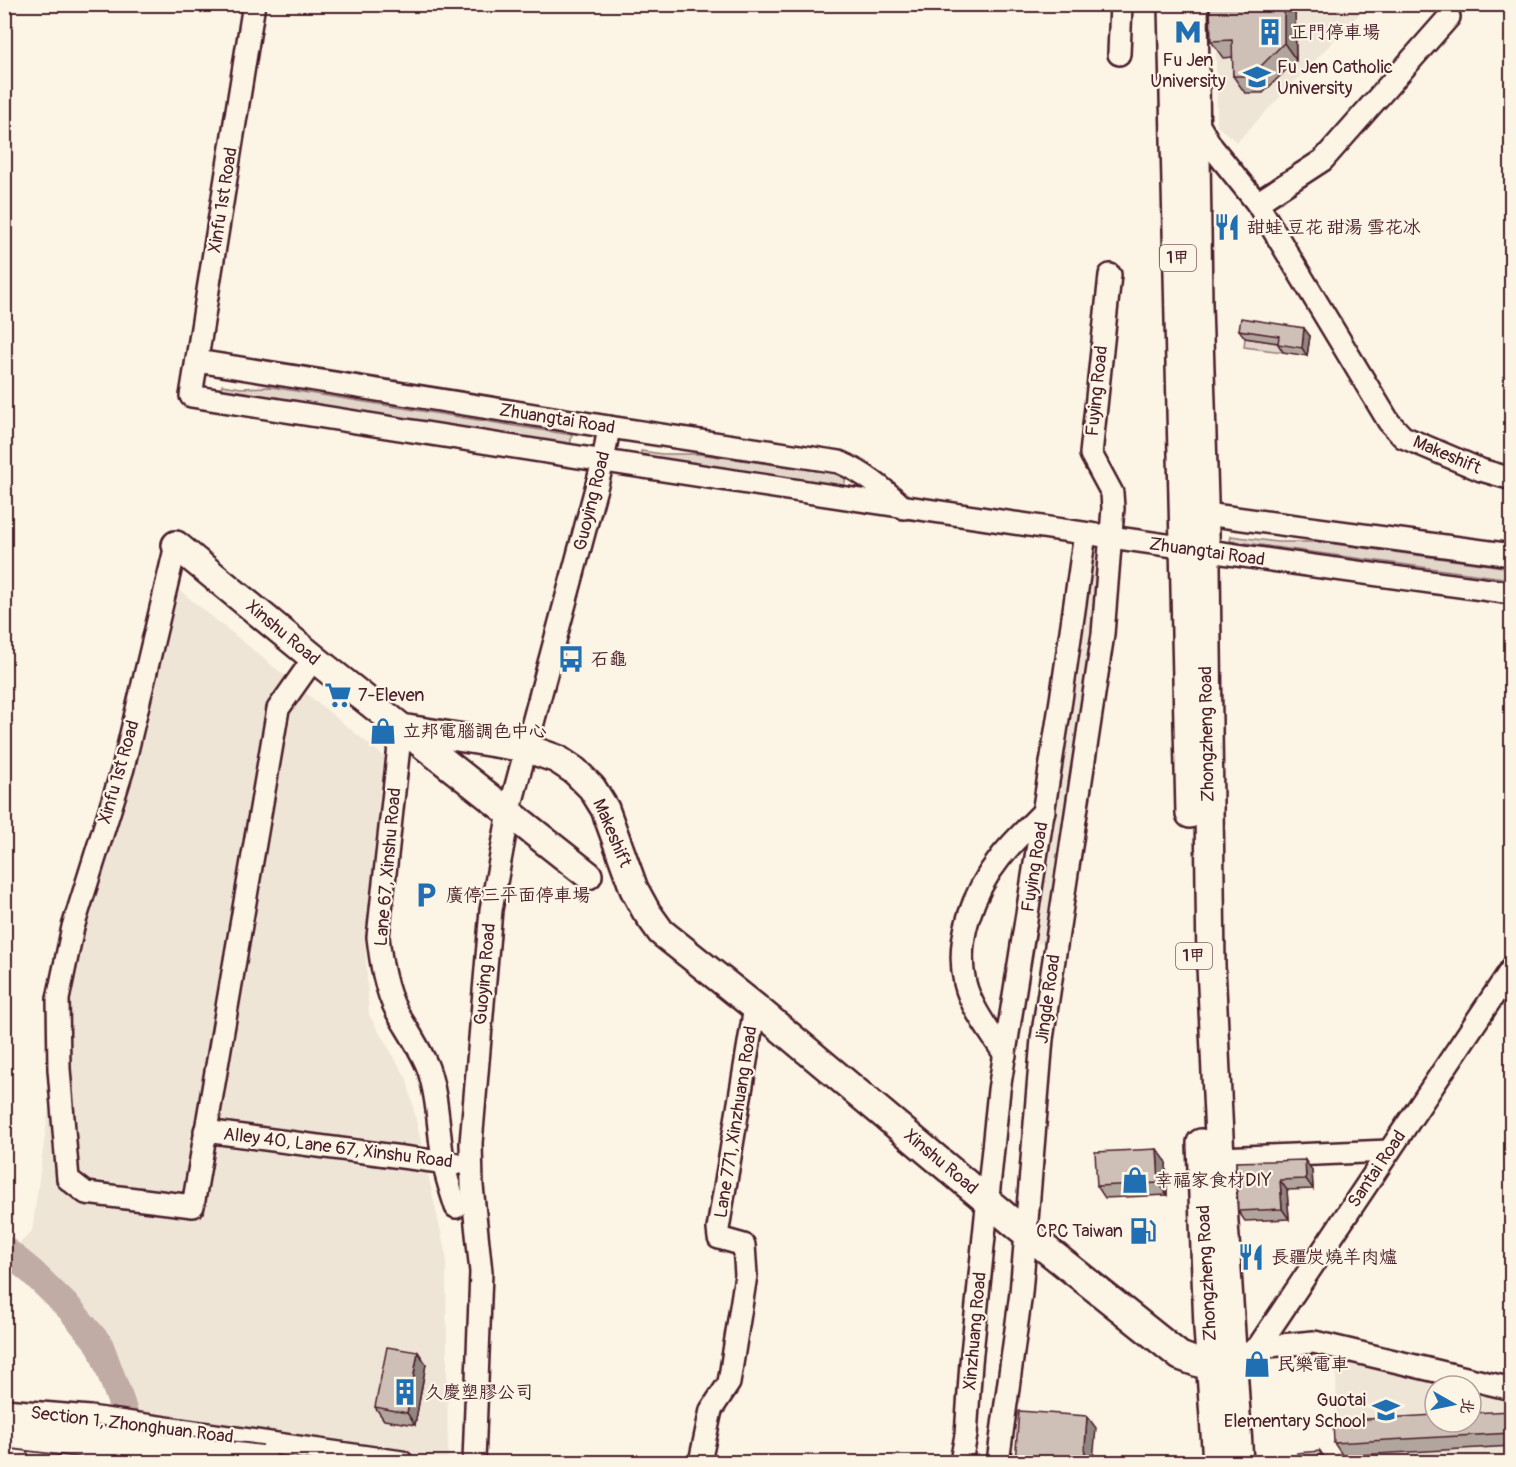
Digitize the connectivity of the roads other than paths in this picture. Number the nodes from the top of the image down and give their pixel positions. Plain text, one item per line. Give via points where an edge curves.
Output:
1 (254, 4) edge
2 (1121, 4) edge
3 (1172, 4) edge
4 (1194, 4) edge
5 (1449, 18) dead end
6 (1119, 54) dead end
7 (1194, 118) junction
8 (1257, 203) junction
9 (1110, 275) dead end
10 (197, 361) junction
11 (191, 396) joint
12 (609, 428) junction
13 (603, 462) junction
14 (1512, 479) edge
15 (904, 508) junction
16 (1193, 513) junction
17 (1085, 534) junction
18 (1110, 538) junction
19 (176, 545) joint
20 (1194, 550) junction
21 (1512, 555) edge
22 (1512, 593) edge
23 (314, 658) junction
24 (401, 728) junction
25 (458, 737) junction
26 (526, 748) junction
27 (444, 762) junction
28 (1044, 811) junction
29 (509, 812) junction
30 (588, 875) dead end
31 (661, 932) joint
32 (1512, 968) edge
33 (755, 1007) junction
34 (1005, 1055) junction
35 (205, 1131) junction
36 (1389, 1151) junction
37 (1220, 1158) junction
38 (443, 1162) junction
39 (471, 1166) junction
40 (987, 1200) junction
41 (456, 1208) dead end
42 (1027, 1233) junction
43 (1258, 1347) junction
44 (1223, 1363) junction
45 (1510, 1384) edge
46 (4, 1402) edge
47 (4, 1410) edge
48 (90, 1418) junction
49 (4, 1431) edge
50 (4, 1438) edge
51 (4, 1460) edge
52 (13, 1462) edge
53 (70, 1462) edge
54 (100, 1462) edge
55 (261, 1462) edge
56 (402, 1462) edge
57 (474, 1462) edge
58 (700, 1462) edge
59 (961, 1462) edge
60 (998, 1462) edge
61 (1217, 1462) edge
62 (1239, 1462) edge

1 - 10 street, Xinfu 1st Road
2 - 6 street
3 - 16 main road, Zhongzheng Road / 1甲 via 1182,430
4 - 7 main road, Zhongzheng Road / 1甲
5 - 8 street via 1323,160
7 - 8 street
7 - 16 main road, Zhongzheng Road / 1甲
8 - 14 street, Makeshift via 1389,422 1402,436
9 - 18 street, Fuying Road via 1091,454 1112,493
10 - 11 street, Xinfu 1st Road
10 - 12 street, Zhuangtai Road
11 - 13 street, Zhuangtai Road
12 - 13 street, Guoying Road
12 - 15 street, Zhuangtai Road via 839,462 872,479
13 - 15 street, Zhuangtai Road
13 - 26 street, Guoying Road
15 - 17 street, Zhuangtai Road
16 - 20 main road, Zhongzheng Road / 1甲
16 - 21 street, Zhuangtai Road
17 - 18 street, Zhuangtai Road
17 - 28 street, Fuying Road
18 - 20 street, Zhuangtai Road
18 - 42 street, Jingde Road via 1103,634 1042,1039
19 - 23 main road, Xinshu Road
19 - 35 street, Xinfu 1st Road via 123,768 73,927 58,999 58,1069 68,1179 86,1193 192,1206
20 - 22 street, Zhuangtai Road
20 - 37 main road, Zhongzheng Road / 1甲
20 - 44 main road, Zhongzheng Road / 1甲 via 1194,980 1207,1305
23 - 24 main road, Xinshu Road
23 - 35 street via 278,709
24 - 25 main road, Makeshift
24 - 27 main road, Xinshu Road
24 - 38 street, Lane 67, Xinshu Road via 378,937 387,988 428,1070
25 - 26 main road, Makeshift
25 - 27 street
26 - 29 street, Guoying Road
26 - 31 main road, Makeshift via 556,759 592,788 604,809 634,889
27 - 29 main road, Xinshu Road
28 - 34 street, Fuying Road
28 - 34 street via 1000,858 984,883 968,916 961,954 965,984 975,1007
29 - 30 main road, Xinshu Road
29 - 39 street, Guoying Road via 491,910
31 - 33 main road, Xinshu Road
32 - 36 street, Santai Road
33 - 40 main road, Xinshu Road
33 - 58 street, Lane 771, Xinzhuang Road via 718,1229 719,1238 744,1245 746,1275 729,1383 711,1410
34 - 40 street, Fuying Road
35 - 38 street, Alley 40, Lane 67, Xinshu Road
36 - 37 street
36 - 43 street, Santai Road
37 - 44 main road, Zhongzheng Road / 1甲
38 - 39 street, Alley 40, Lane 67, Xinshu Road
38 - 41 street, Lane 67, Xinshu Road
39 - 57 street, Guoying Road via 481,1272
40 - 42 main road, Xinshu Road
40 - 59 street, Xinzhuang Road
42 - 44 main road, Xinshu Road via 1180,1356 1199,1363
42 - 60 street, Jingde Road
43 - 44 street, Santai Road
43 - 45 street via 1314,1342
44 - 61 main road, Zhongzheng Road / 1甲
44 - 62 main road, Zhongzheng Road / 1甲
46 - 48 street, bridge
46 - 53 street via 53,1406 66,1413 74,1425
47 - 48 street, Section 1, Zhonghuan Road, bridge
48 - 50 highway, bridge
48 - 54 street
48 - 56 street, Section 1, Zhonghuan Road
49 - 55 highway, bridge
51 - 52 highway

